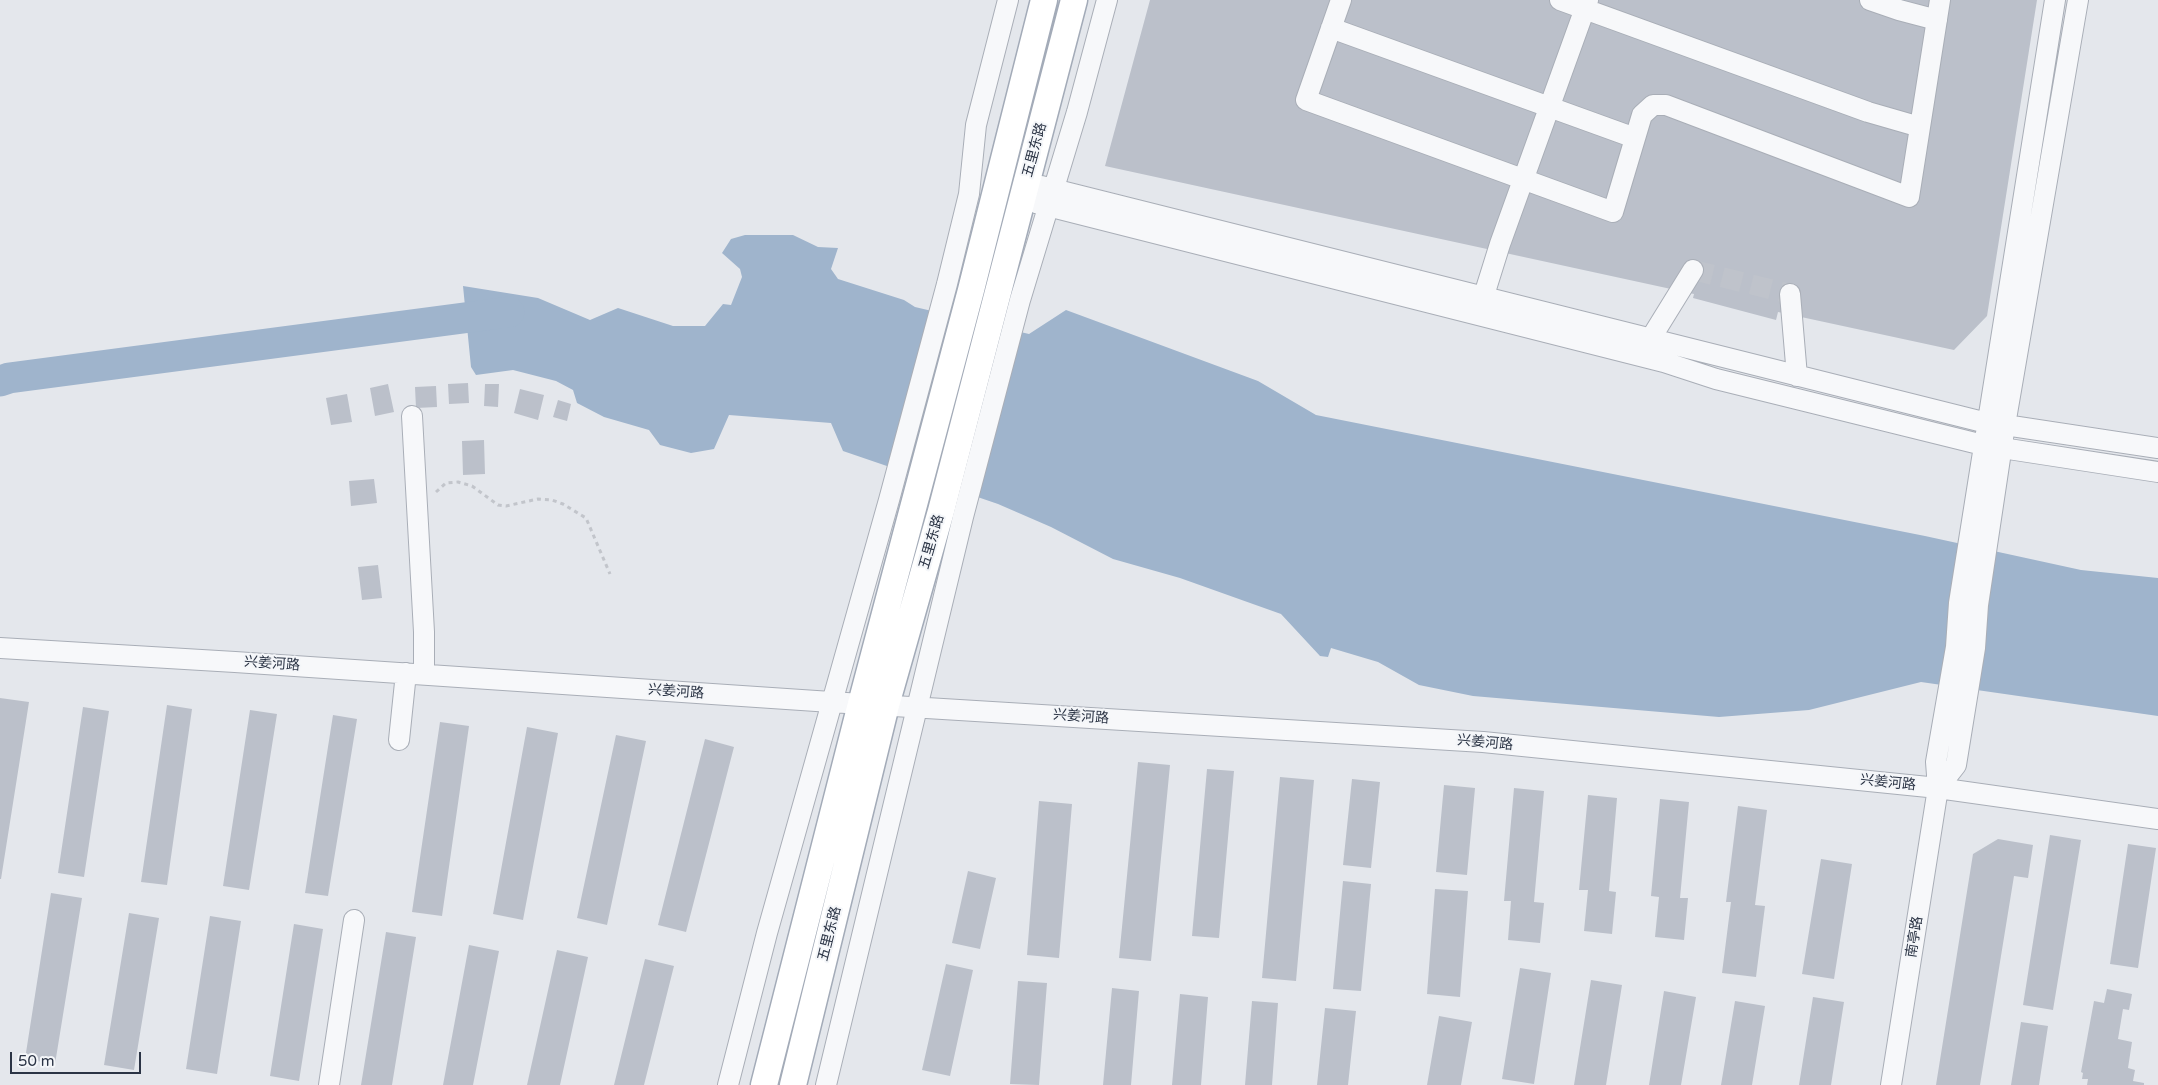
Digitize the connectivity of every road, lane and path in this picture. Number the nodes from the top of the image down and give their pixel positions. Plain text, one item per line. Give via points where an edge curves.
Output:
1 (1008, 0) edge
2 (1044, 0) edge
3 (1074, 0) edge
4 (1107, 0) edge
5 (1341, 0) edge
6 (1560, 0) edge
7 (1870, 0) edge
8 (1940, 0) edge
9 (2055, 0) edge
10 (2078, 0) edge
11 (1587, 5) edge
12 (1937, 20) junction
13 (1331, 28) junction
14 (1550, 107) junction
15 (1920, 127) junction
16 (1635, 138) junction
17 (1523, 179) junction
18 (1024, 191) junction
19 (1051, 198) junction
20 (1693, 270) dead end
21 (959, 287) junction
22 (1790, 294) dead end
23 (1009, 298) junction
24 (1481, 306) junction
25 (1651, 338) junction
26 (1797, 376) junction
27 (412, 416) dead end
28 (1996, 424) junction
29 (1992, 447) junction
30 (2158, 448) edge
31 (2158, 472) edge
32 (432, 497) dead end
33 (952, 514) junction
34 (610, 574) dead end
35 (0, 648) edge
36 (415, 674) junction
37 (832, 702) junction
38 (861, 704) junction
39 (886, 706) junction
40 (917, 707) junction
41 (398, 740) dead end
42 (1938, 788) junction
43 (2158, 819) edge
44 (354, 920) dead end
45 (329, 1085) edge
46 (728, 1085) edge
47 (764, 1085) edge
48 (793, 1085) edge
49 (826, 1085) edge
50 (1892, 1085) edge

1 - 21 street via 976,125
2 - 21 main road, 五里东路
3 - 18 main road, 五里东路
4 - 19 street
5 - 13 street
6 - 11 street
7 - 12 street
8 - 12 street
9 - 28 street
10 - 28 street
11 - 14 street
11 - 15 street via 1868,112
12 - 15 street
13 - 14 street
13 - 17 street via 1306,100
14 - 16 street
14 - 17 street
15 - 16 street via 1909,197 1666,105 1653,105 1642,115
16 - 17 street via 1613,212
17 - 24 street
18 - 19 street
18 - 23 main road, 五里东路
19 - 23 street
19 - 24 street
20 - 25 street
21 - 37 street via 889,500
21 - 38 main road, 五里东路 via 916,503
22 - 26 street
23 - 33 main road, 五里东路
24 - 25 street
24 - 29 street via 1716,379
25 - 26 street
26 - 28 street
27 - 36 street via 424,632
28 - 29 street
28 - 30 street
29 - 31 street
29 - 42 street via 1978,542 1975,648 1956,705 1956,765
32 - 34 path via 446,483 458,482 472,486 498,505 538,499 563,504 586,518
33 - 39 main road, 五里东路
33 - 40 street
35 - 36 street, 兴姜河路
36 - 37 street, 兴姜河路
36 - 41 street
37 - 38 street, 兴姜河路
37 - 46 street
38 - 39 street, 兴姜河路
38 - 47 main road, 五里东路
39 - 40 street, 兴姜河路
39 - 48 main road, 五里东路
40 - 42 street, 兴姜河路 via 1482,742
40 - 49 street
42 - 43 street, 兴姜河路
42 - 50 street, 南亭路
44 - 45 street

